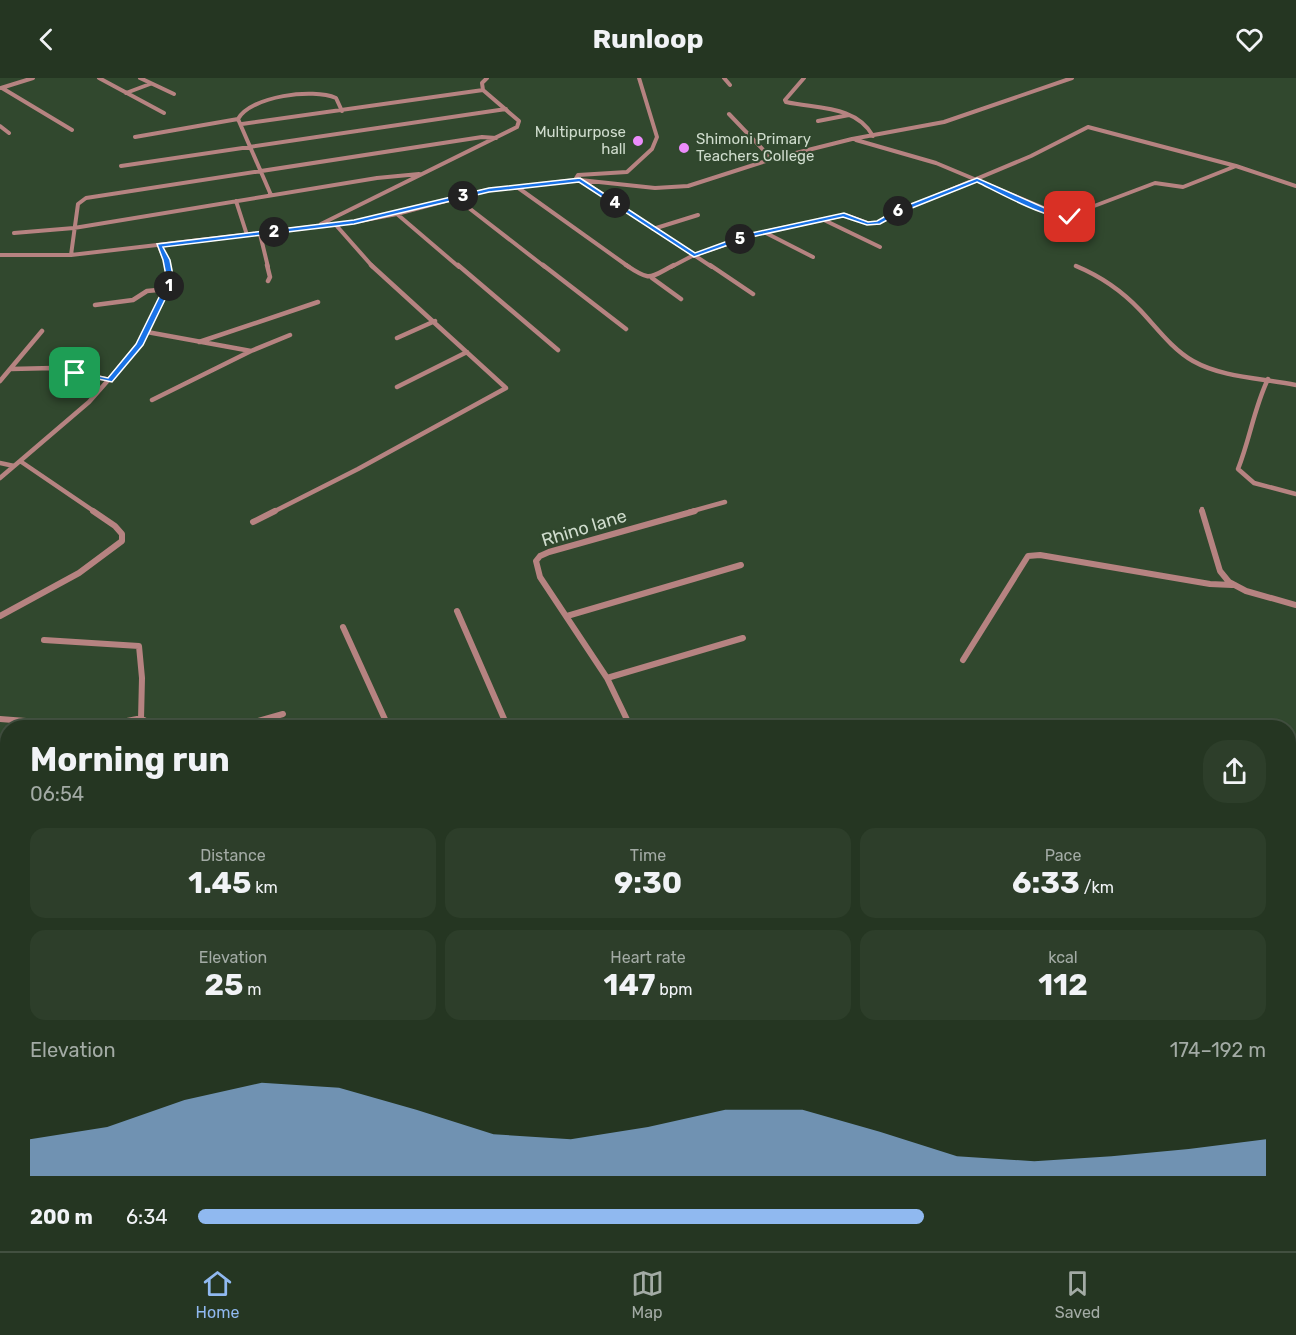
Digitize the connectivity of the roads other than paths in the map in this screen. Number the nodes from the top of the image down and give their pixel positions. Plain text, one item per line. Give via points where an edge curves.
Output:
1 (33, 78) edge
2 (99, 78) edge
3 (140, 78) edge
4 (487, 78) edge
5 (639, 78) edge
6 (724, 78) edge
7 (804, 78) edge
8 (1072, 78) edge
9 (150, 84) junction
10 (730, 85) dead end
11 (1, 88) edge
12 (483, 90) junction
13 (126, 93) junction
14 (174, 94) dead end
15 (506, 109) junction
16 (342, 111) junction
17 (165, 113) dead end
18 (729, 114) dead end
19 (849, 115) junction
20 (238, 119) junction
21 (818, 121) dead end
22 (242, 124) junction
23 (0, 126) edge
24 (72, 130) dead end
25 (9, 133) dead end
26 (873, 136) junction
27 (135, 137) dead end
28 (496, 138) junction
29 (852, 139) junction
30 (250, 147) junction
31 (772, 159) junction
32 (121, 166) dead end
33 (1236, 166) junction
34 (261, 170) junction
35 (419, 174) junction
36 (577, 180) junction
37 (977, 180) junction
38 (1296, 186) edge
39 (516, 187) junction
40 (271, 195) junction
41 (456, 198) junction
42 (236, 201) junction
43 (397, 214) junction
44 (698, 215) dead end
45 (823, 219) junction
46 (335, 224) junction
47 (317, 226) junction
48 (74, 228) junction
49 (653, 229) junction
50 (764, 232) junction
51 (14, 233) dead end
52 (260, 234) junction
53 (247, 235) junction
54 (159, 246) junction
55 (880, 247) dead end
56 (0, 255) edge
57 (71, 255) junction
58 (694, 255) junction
59 (813, 257) dead end
60 (1076, 266) dead end
61 (652, 278) junction
62 (268, 281) dead end
63 (168, 289) junction
64 (753, 294) dead end
65 (681, 299) dead end
66 (318, 302) dead end
67 (95, 305) dead end
68 (435, 321) junction
69 (626, 329) dead end
70 (42, 331) dead end
71 (147, 332) junction
72 (290, 335) dead end
73 (398, 338) dead end
74 (198, 342) junction
75 (558, 350) dead end
76 (251, 351) junction
77 (467, 352) junction
78 (11, 369) junction
79 (1268, 379) junction
80 (110, 380) junction
81 (0, 381) edge
82 (1296, 385) edge
83 (397, 387) dead end
84 (152, 400) dead end
85 (20, 460) junction
86 (0, 463) edge
87 (14, 466) junction
88 (0, 478) edge
89 (1296, 494) edge
90 (725, 502) dead end
91 (1202, 509) dead end
92 (253, 522) dead end
93 (741, 565) dead end
94 (1232, 585) junction
95 (1296, 605) edge
96 (457, 611) dead end
97 (0, 616) edge
98 (567, 616) junction
99 (343, 627) dead end
100 (743, 638) dead end
101 (44, 640) dead end
102 (963, 660) dead end
103 (607, 678) junction
104 (283, 714) dead end
105 (141, 719) joint
106 (136, 720) edge
107 (262, 720) edge
108 (384, 720) edge
109 (505, 720) edge
110 (627, 720) edge

1 - 11 street
2 - 13 street
3 - 9 street
4 - 12 street via 482,83
5 - 36 street via 656,144 627,172 578,175
6 - 10 street
7 - 19 street via 786,102 834,108
8 - 26 street via 944,122
9 - 13 street
9 - 14 street
11 - 24 street
12 - 15 street
12 - 16 street
13 - 17 street
15 - 28 street via 519,124
15 - 30 street
16 - 20 street via 334,96 320,95 255,101 242,110
16 - 22 street
18 - 31 street
19 - 21 street
19 - 26 street via 869,127
20 - 22 street
20 - 27 street
22 - 30 street
23 - 25 street
26 - 29 street
28 - 34 street
28 - 35 street
29 - 31 street
29 - 37 street via 936,163
30 - 32 street
30 - 34 street
31 - 36 street via 677,188
33 - 37 street via 1088,127
33 - 37 street via 1183,187 1155,183 1065,217
33 - 38 street
34 - 40 street
34 - 48 street via 86,198 79,202
35 - 40 street
35 - 47 street
36 - 39 street
36 - 49 street
37 - 45 street via 878,223 867,224 845,215
39 - 41 street
39 - 61 street via 643,277
40 - 42 street
41 - 43 street
41 - 69 street
42 - 48 street
42 - 53 street
43 - 46 street
43 - 75 street
44 - 49 street
45 - 50 street
45 - 55 street
46 - 47 street
46 - 68 street via 370,264
47 - 52 street
48 - 51 street
48 - 57 street
49 - 58 street
50 - 58 street
50 - 59 street
52 - 53 street
52 - 62 street
53 - 54 street
54 - 57 street
54 - 63 street via 169,270
56 - 57 street
58 - 61 street
58 - 64 street
60 - 79 street via 1132,301 1159,332 1192,360
61 - 65 street
63 - 67 street via 147,291 133,300
63 - 71 street
66 - 74 street
68 - 73 street
68 - 77 street
70 - 78 street
71 - 74 street
71 - 80 street
72 - 76 street
74 - 76 street
76 - 84 street
77 - 83 street
77 - 92 street via 504,384 505,390
78 - 80 street via 53,368
78 - 81 street
79 - 82 street
79 - 89 street via 1238,469 1254,483
80 - 85 street
85 - 87 street
85 - 97 street via 115,526 123,538 101,558
86 - 87 street
87 - 88 street
90 - 98 street, Rhino lane via 540,556 536,561 540,577
91 - 94 street via 1204,528 1222,576
93 - 98 street
94 - 95 street
94 - 102 street via 1028,556
96 - 109 street
98 - 103 street, Rhino lane
99 - 108 street
100 - 103 street
101 - 105 street via 139,646
103 - 110 street, Rhino lane
104 - 107 street
105 - 106 street

